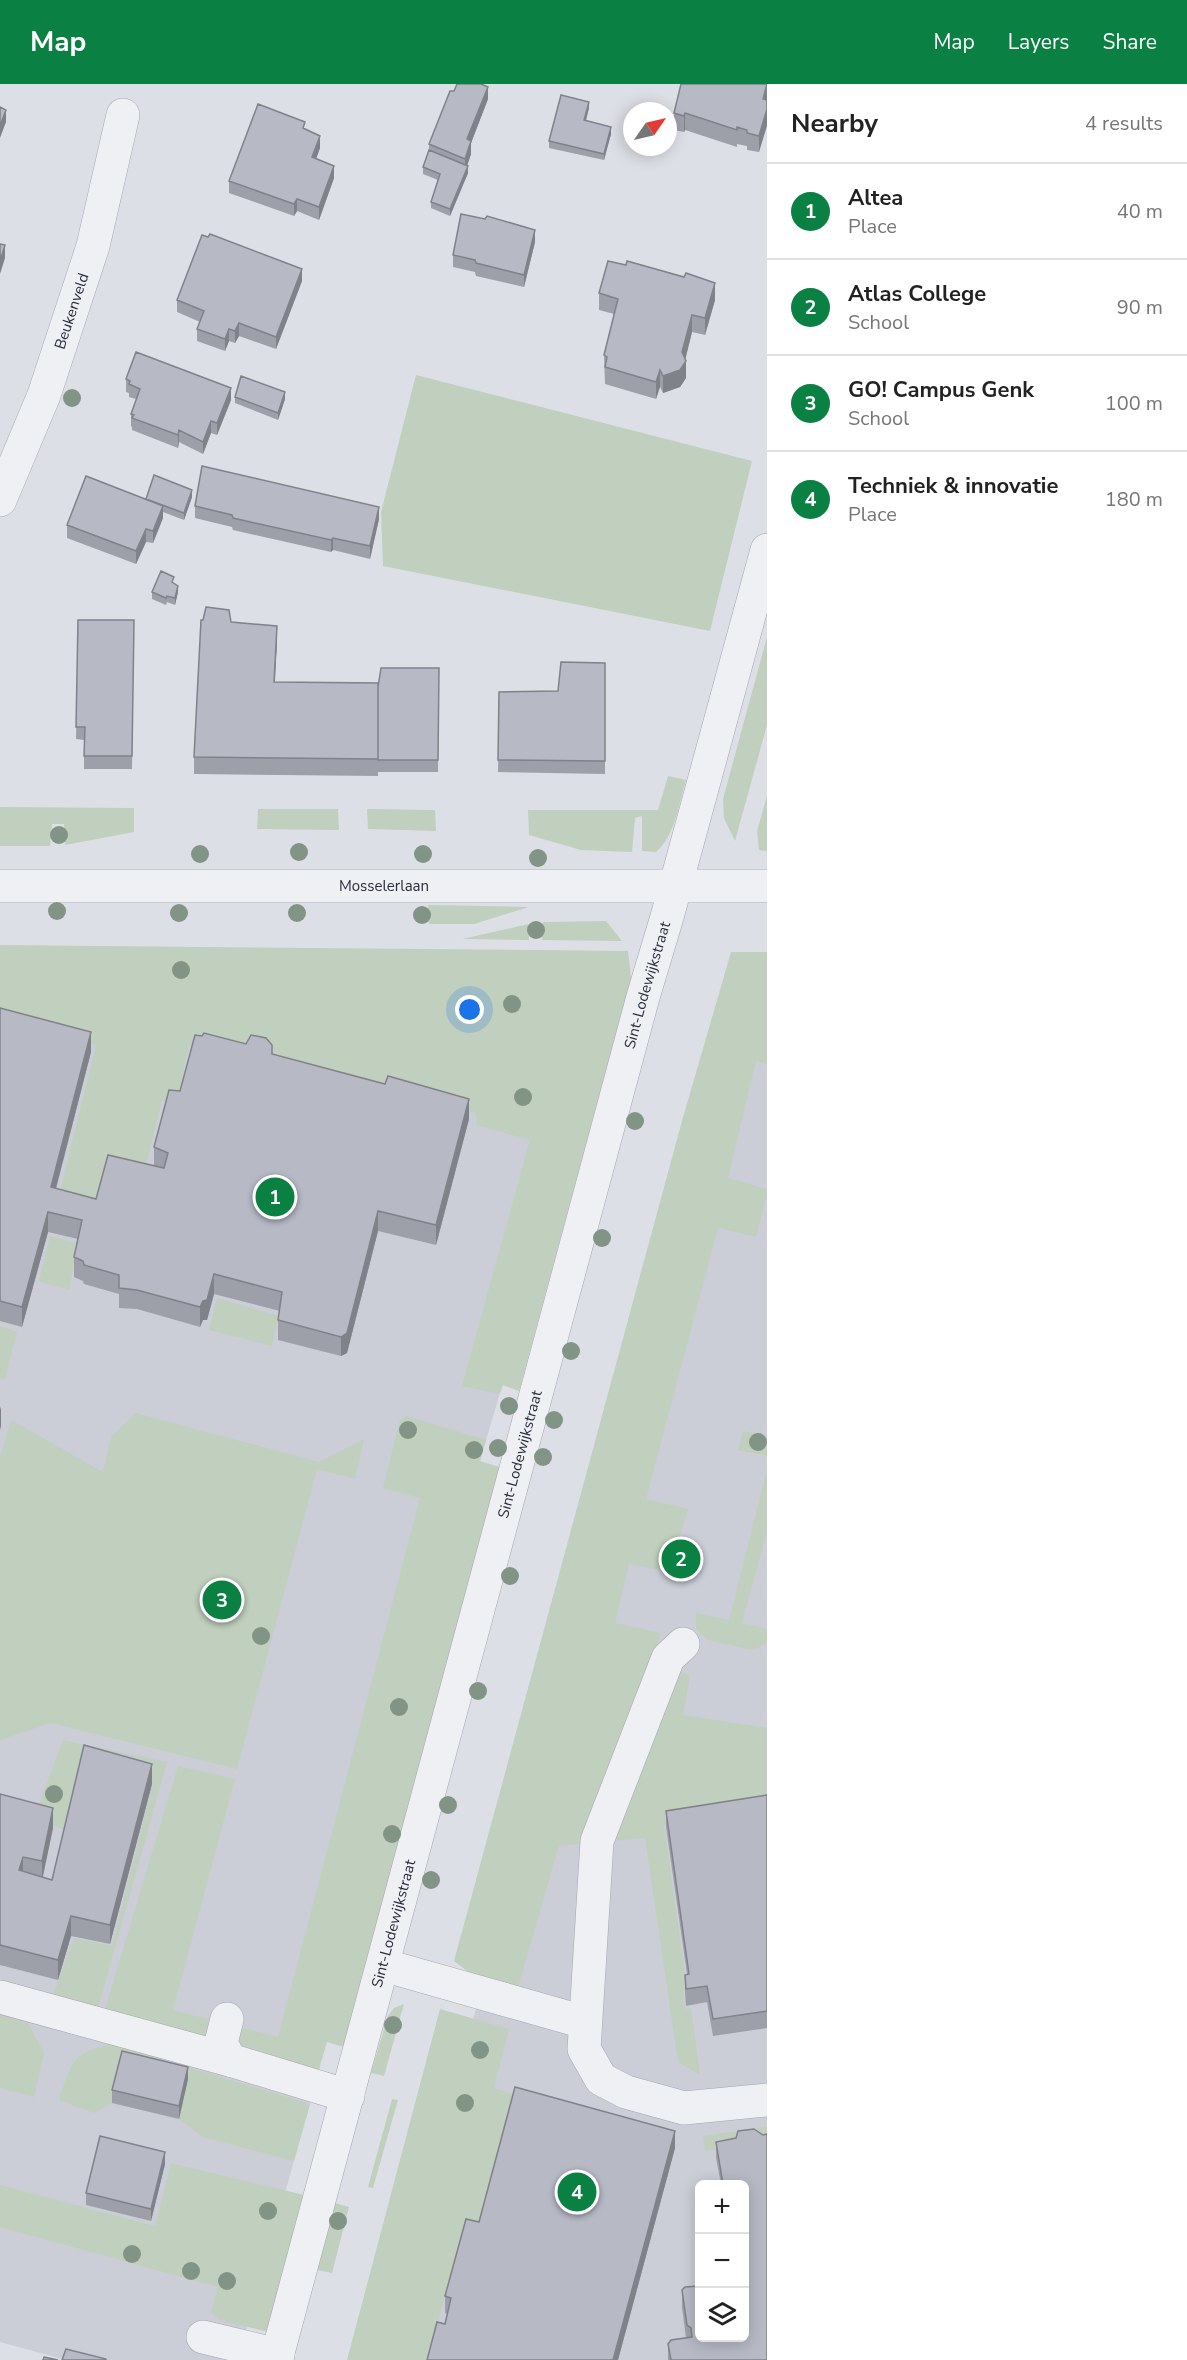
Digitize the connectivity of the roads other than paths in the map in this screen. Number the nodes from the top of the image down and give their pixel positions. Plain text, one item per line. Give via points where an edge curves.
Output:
1 (123, 115) dead end
2 (0, 500) edge
3 (767, 550) edge
4 (0, 886) edge
5 (767, 886) edge
6 (675, 888) junction
7 (683, 1644) dead end
8 (383, 1965) junction
9 (0, 1997) edge
10 (227, 2019) dead end
11 (584, 2022) junction
12 (230, 2060) junction
13 (348, 2096) junction
14 (767, 2100) edge
15 (203, 2337) dead end
16 (277, 2357) edge

1 - 2 street, Beukenveld via 93,246 44,395
3 - 6 street, Sint-Lodewijkstraat
4 - 6 street, Mosselerlaan
5 - 6 street, Mosselerlaan
6 - 8 street, Sint-Lodewijkstraat
7 - 11 street via 668,1658 597,1841
8 - 11 street
8 - 13 street, Sint-Lodewijkstraat
9 - 12 street
10 - 12 street via 220,2043
11 - 14 street via 584,2049 601,2079 626,2092 684,2108
12 - 13 street
13 - 16 street, Sint-Lodewijkstraat
15 - 16 street

